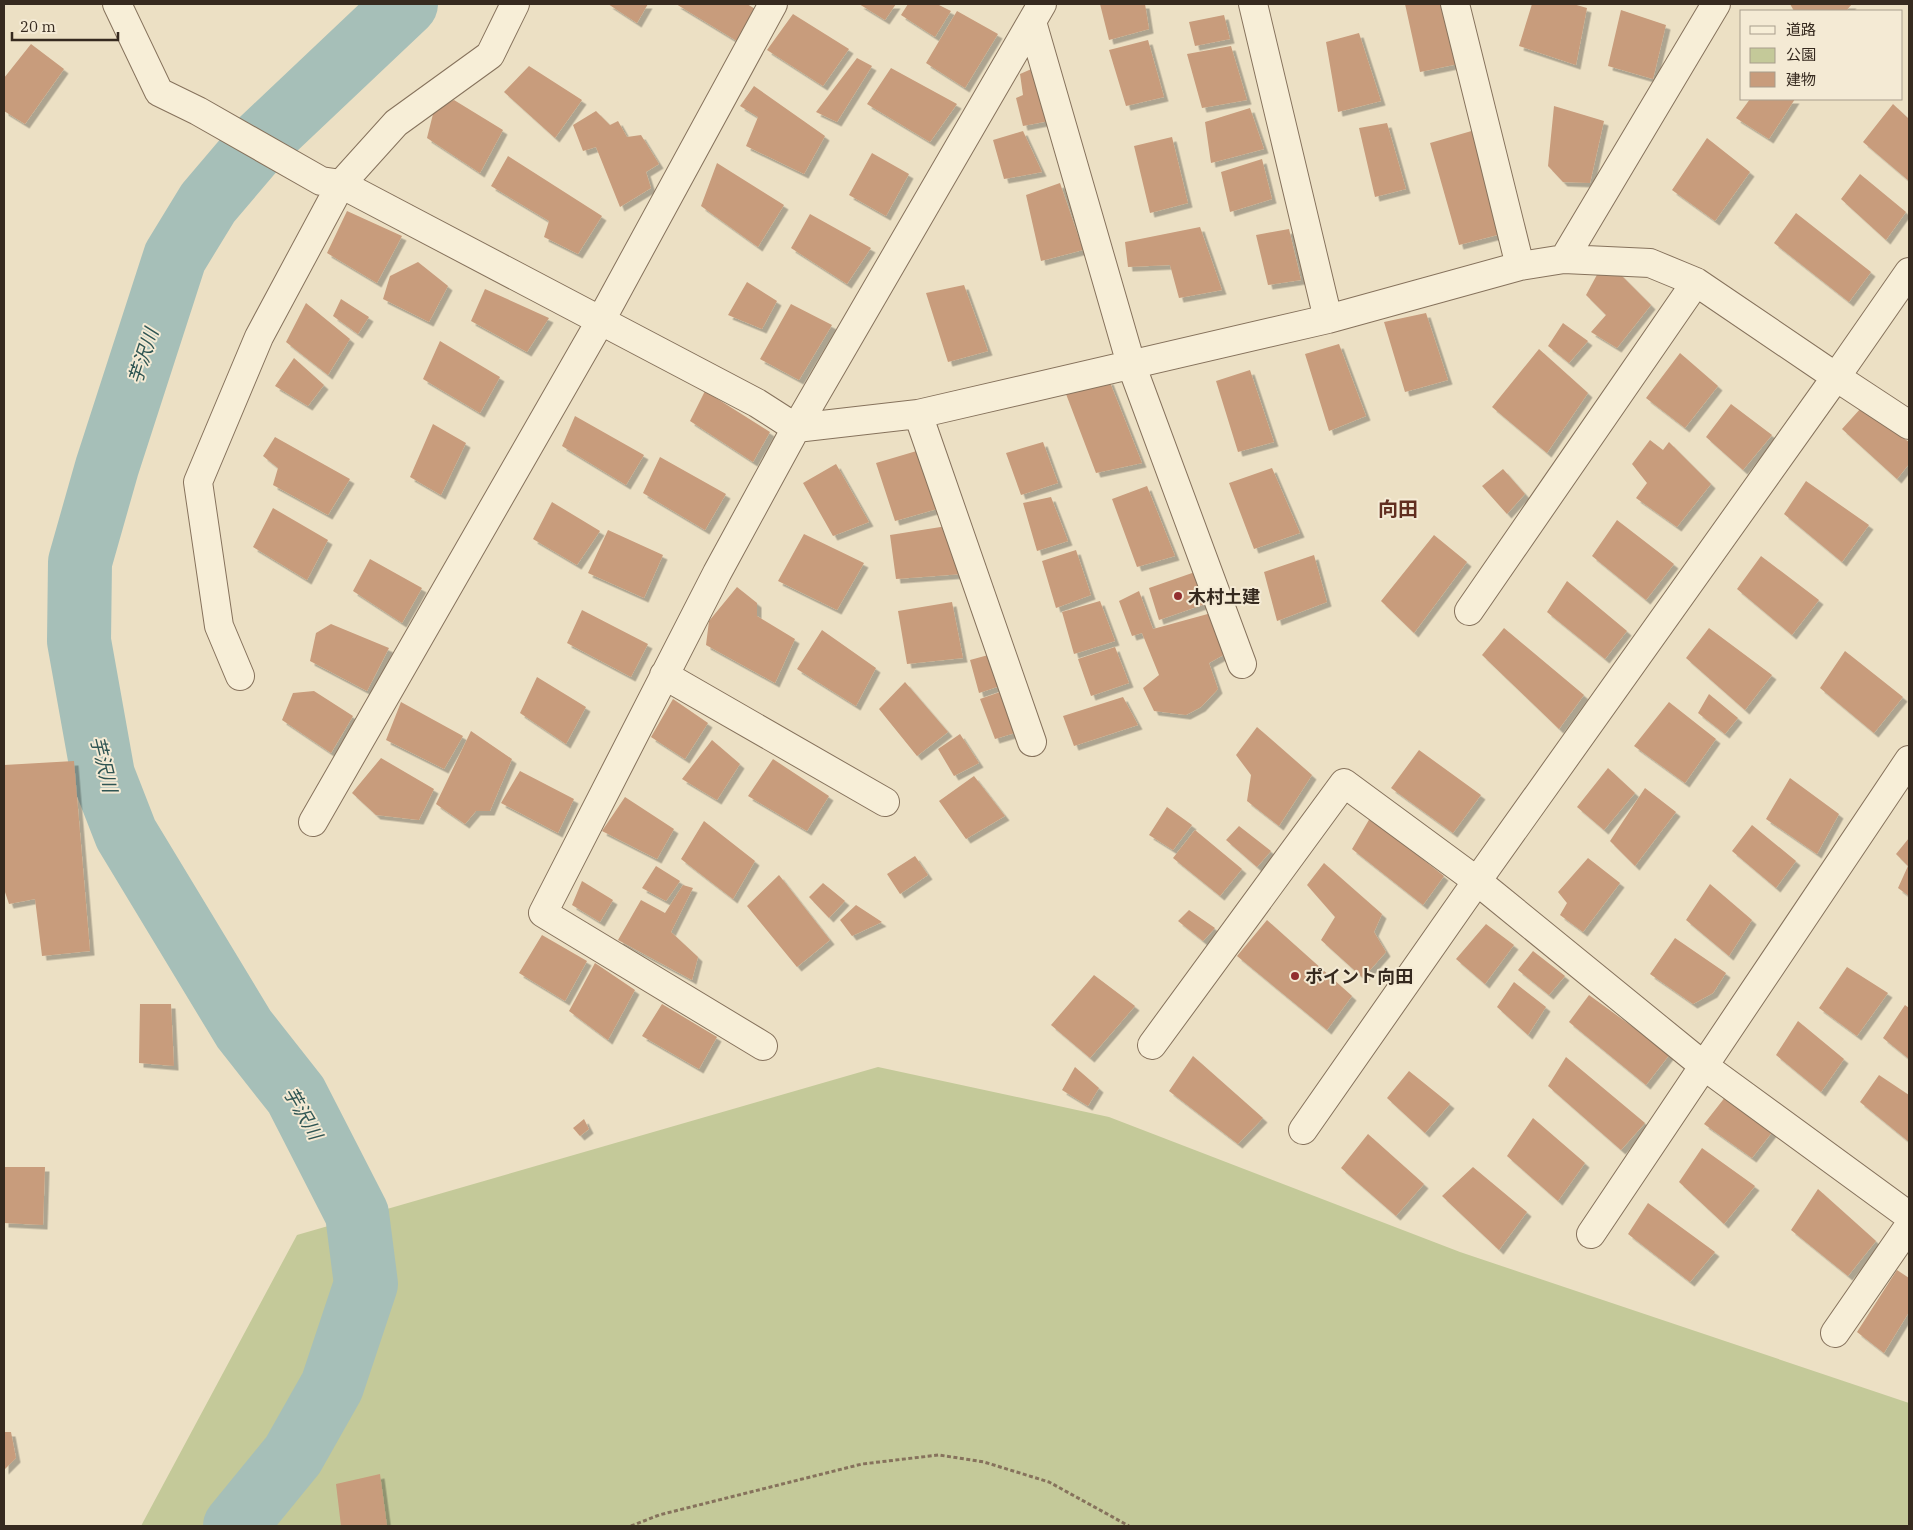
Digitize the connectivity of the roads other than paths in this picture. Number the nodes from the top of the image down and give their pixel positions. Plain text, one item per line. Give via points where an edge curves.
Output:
1 (117, 4) edge
2 (515, 4) edge
3 (773, 4) edge
4 (1253, 4) edge
5 (1455, 4) edge
6 (1716, 4) edge
7 (1037, 13) edge
8 (331, 182) junction
9 (1564, 259) junction
10 (1520, 266) junction
11 (1909, 272) edge
12 (1696, 282) junction
13 (1328, 319) junction
14 (601, 320) junction
15 (1131, 364) junction
16 (1836, 377) junction
17 (918, 414) junction
18 (1909, 425) edge
19 (796, 428) junction
20 (1469, 611) dead end
21 (1242, 664) dead end
22 (664, 675) junction
23 (240, 676) dead end
24 (1032, 742) dead end
25 (1909, 760) edge
26 (885, 802) dead end
27 (313, 822) dead end
28 (1477, 881) junction
29 (1152, 1045) dead end
30 (763, 1046) dead end
31 (1704, 1066) junction
32 (1303, 1130) dead end
33 (1909, 1216) edge
34 (1909, 1226) edge
35 (1591, 1234) dead end
36 (1836, 1333) dead end

1 - 8 street via 159,92
2 - 8 street via 490,55 396,124
3 - 14 street
4 - 13 street
5 - 10 street
6 - 9 street
7 - 15 street
7 - 19 street
8 - 14 street
8 - 23 street via 259,337 198,482 219,626
9 - 10 street
9 - 12 street via 1650,263
10 - 13 street
11 - 16 street
12 - 16 street
12 - 20 street
13 - 15 street
14 - 19 street via 757,403
14 - 27 street
15 - 17 street
15 - 21 street
16 - 18 street
16 - 28 street
17 - 19 street
17 - 24 street
19 - 22 street
22 - 26 street
22 - 30 street via 543,913
25 - 31 street
28 - 29 street via 1344,783
28 - 31 street
28 - 32 street
31 - 33 street
31 - 35 street
34 - 36 street

